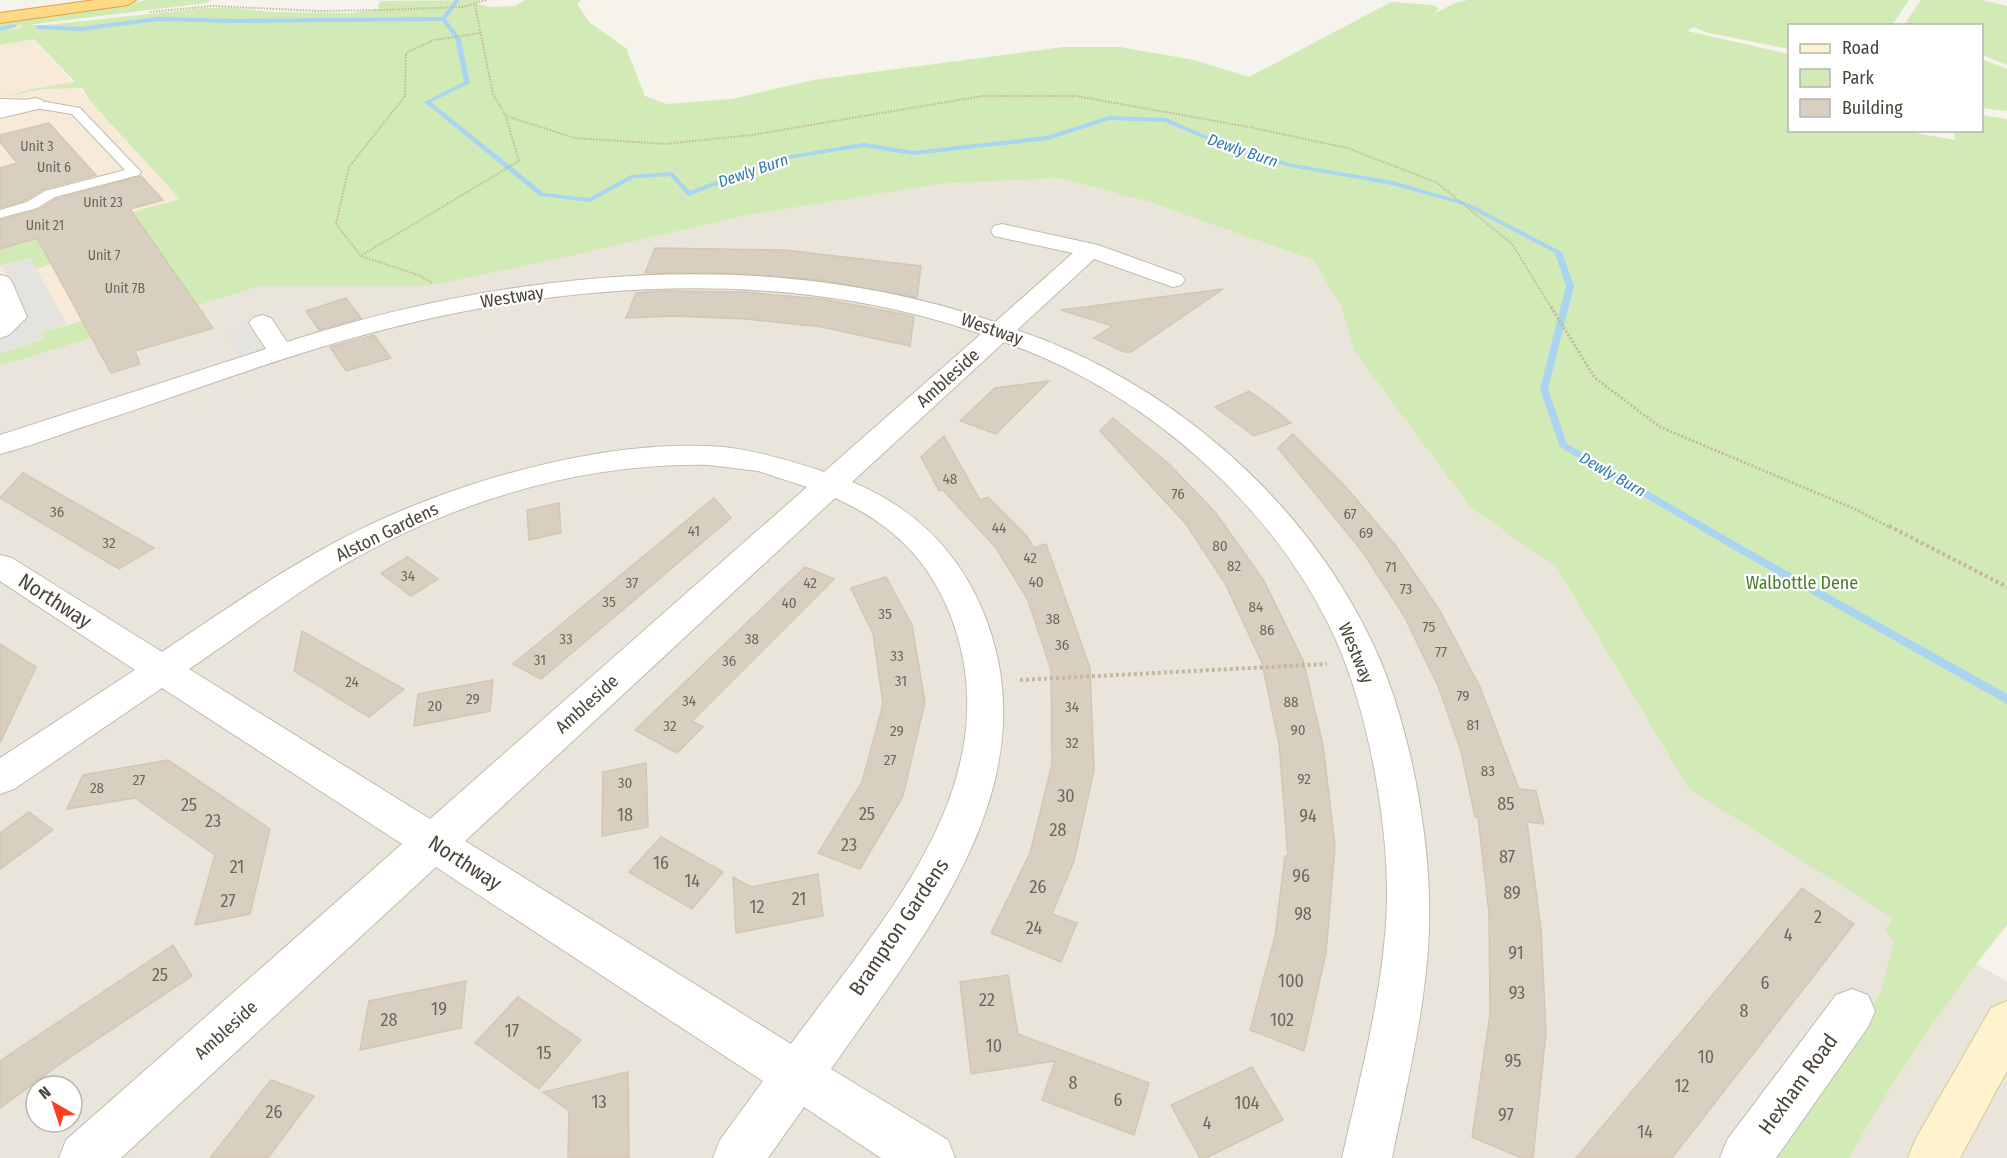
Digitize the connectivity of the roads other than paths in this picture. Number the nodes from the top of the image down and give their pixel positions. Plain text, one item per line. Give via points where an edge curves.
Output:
1 (73, 0) edge
2 (128, 0) edge
3 (0, 9) edge
4 (0, 18) edge
5 (0, 103) edge
6 (35, 104) junction
7 (0, 112) edge
8 (0, 214) edge
9 (1002, 231) dead end
10 (1090, 250) junction
11 (1173, 280) dead end
12 (0, 282) edge
13 (262, 323) dead end
14 (0, 330) edge
15 (1000, 331) junction
16 (281, 353) junction
17 (0, 445) edge
18 (830, 485) junction
19 (0, 566) edge
20 (162, 669) junction
21 (0, 778) edge
22 (433, 843) junction
23 (1852, 1011) dead end
24 (2007, 1024) edge
25 (797, 1075) junction
26 (84, 1158) edge
27 (738, 1158) edge
28 (930, 1158) edge
29 (1367, 1158) edge
30 (1745, 1158) edge
31 (1933, 1158) edge

1 - 3 highway
2 - 4 highway
5 - 6 lane
6 - 7 street
6 - 8 lane via 76,111 134,172 50,194 32,205
9 - 10 street
10 - 11 street
10 - 15 street, Ambleside
12 - 14 street via 14,317
13 - 16 street
15 - 16 street, Westway via 926,308 827,289 680,281 515,296 374,325
15 - 18 street, Ambleside
15 - 29 street, Westway via 1118,384 1156,408 1227,464 1298,546 1332,598 1363,662 1384,727 1401,809 1408,899 1404,972
16 - 17 street, Westway
18 - 20 street, Alston Gardens via 771,464 689,455 598,463 496,486 422,513 355,544
18 - 22 street, Ambleside
18 - 25 street, Brampton Gardens via 881,507 914,530 941,563 975,633 986,682 985,725 980,768 967,813 945,861 911,916
19 - 20 street, Northway
20 - 21 street, Alston Gardens
20 - 22 street, Northway
22 - 25 street, Northway
22 - 26 street, Ambleside
23 - 30 street, Hexham Road
24 - 31 main road
25 - 27 street, Brampton Gardens
25 - 28 street, Northway

